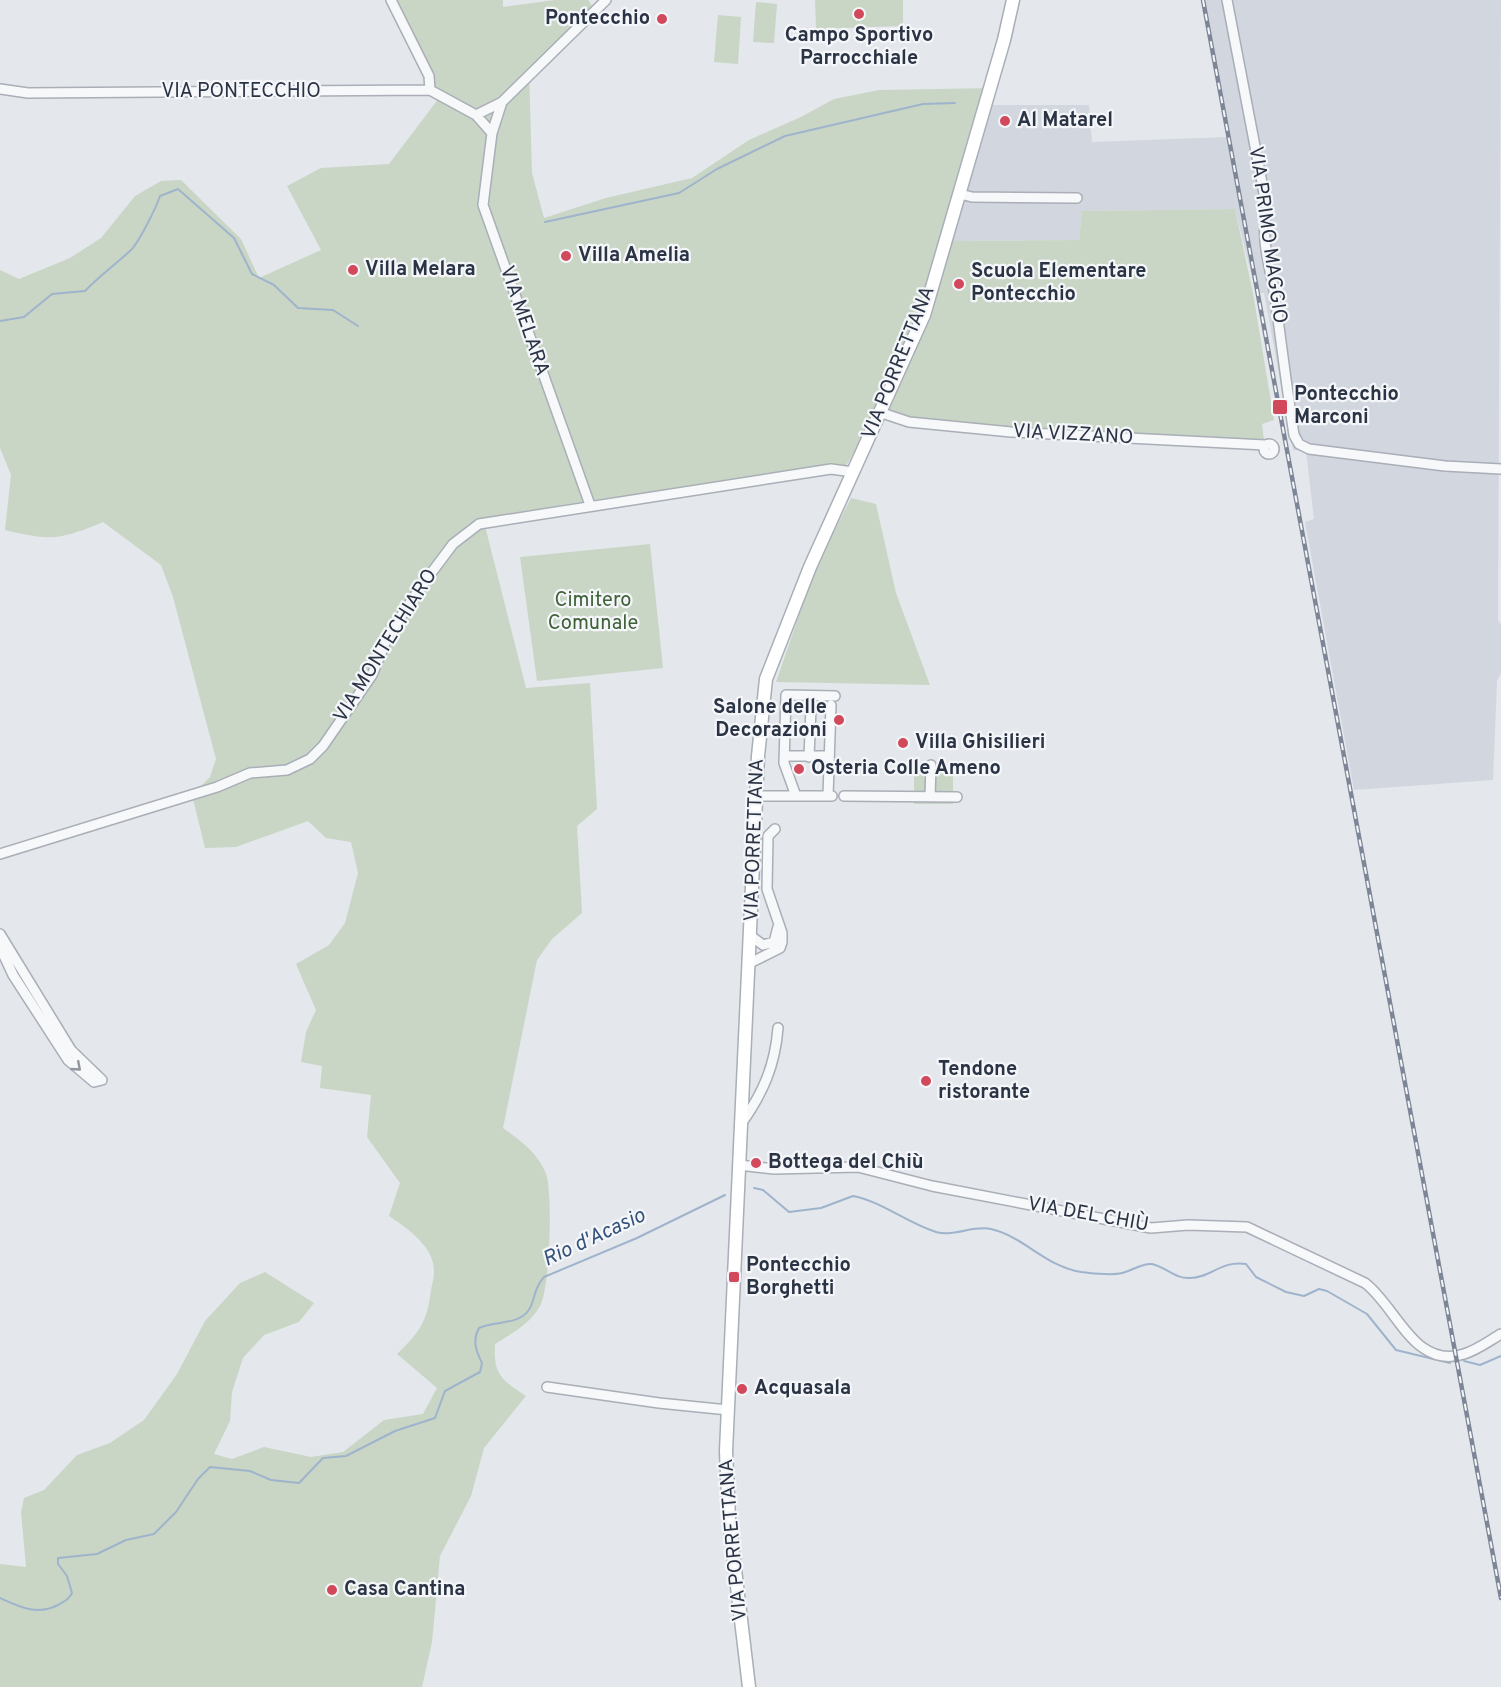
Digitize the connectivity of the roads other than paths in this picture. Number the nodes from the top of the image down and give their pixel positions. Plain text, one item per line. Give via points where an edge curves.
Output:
1 (391, 0) edge
2 (606, 0) edge
3 (1013, 0) edge
4 (1227, 0) edge
5 (0, 89) edge
6 (430, 90) junction
7 (502, 102) junction
8 (476, 115) junction
9 (492, 133) junction
10 (960, 194) junction
11 (1077, 198) dead end
12 (882, 413) junction
13 (1262, 446) dead end
14 (1501, 469) edge
15 (853, 472) junction
16 (590, 505) junction
17 (811, 708) dead end
18 (784, 756) junction
19 (829, 756) junction
20 (810, 757) junction
21 (930, 765) dead end
22 (756, 796) junction
23 (796, 796) junction
24 (844, 796) dead end
25 (930, 797) junction
26 (957, 797) dead end
27 (775, 829) dead end
28 (0, 854) edge
29 (777, 919) junction
30 (0, 934) edge
31 (755, 943) junction
32 (0, 947) edge
33 (750, 963) junction
34 (778, 1028) dead end
35 (741, 1124) junction
36 (739, 1165) junction
37 (1501, 1334) edge
38 (547, 1388) dead end
39 (728, 1410) junction
40 (749, 1687) edge

1 - 6 street via 429,76
2 - 7 street
3 - 10 main road, VIA PORRETTANA
4 - 14 street, VIA PRIMO MAGGIO via 1267,209 1263,237 1294,435 1299,444 1309,449 1445,466
5 - 6 street, VIA PONTECCHIO via 28,93
6 - 8 street, VIA PONTECCHIO
7 - 8 street
7 - 9 street, VIA MELARA
8 - 9 street, VIA PONTECCHIO
9 - 16 street, VIA MELARA via 483,205
10 - 11 street
10 - 12 main road, VIA PORRETTANA via 924,315
12 - 13 street, VIA VIZZANO via 909,422 1011,432
12 - 15 main road, VIA PORRETTANA
15 - 16 street, VIA MONTECHIARO via 831,469
15 - 22 main road, VIA PORRETTANA via 766,679
16 - 28 street, VIA MONTECHIARO via 479,524 453,544 388,636 372,675 310,759 287,770 250,773 217,787
17 - 20 street
18 - 19 street via 786,695 832,699
18 - 20 street
18 - 23 street
19 - 20 street
19 - 23 street via 831,796
21 - 25 street
22 - 23 street
22 - 31 main road, VIA PORRETTANA
24 - 25 street
25 - 26 street
27 - 29 street via 768,836 767,889
29 - 31 street via 774,942
29 - 33 street via 782,933 780,948
32 -> 30 street via 68,1060 99,1082 102,1077 71,1050
31 - 33 main road, VIA PORRETTANA
33 - 35 main road, VIA PORRETTANA
34 - 35 street via 766,1084
35 - 36 main road, VIA PORRETTANA
36 - 37 street, VIA DEL CHIÙ via 774,1169 858,1167 932,1186 1151,1228 1247,1227 1365,1283 1414,1341 1436,1354 1466,1353
36 - 39 main road, VIA PORRETTANA
38 - 39 street
39 - 40 main road, VIA PORRETTANA via 728,1513

